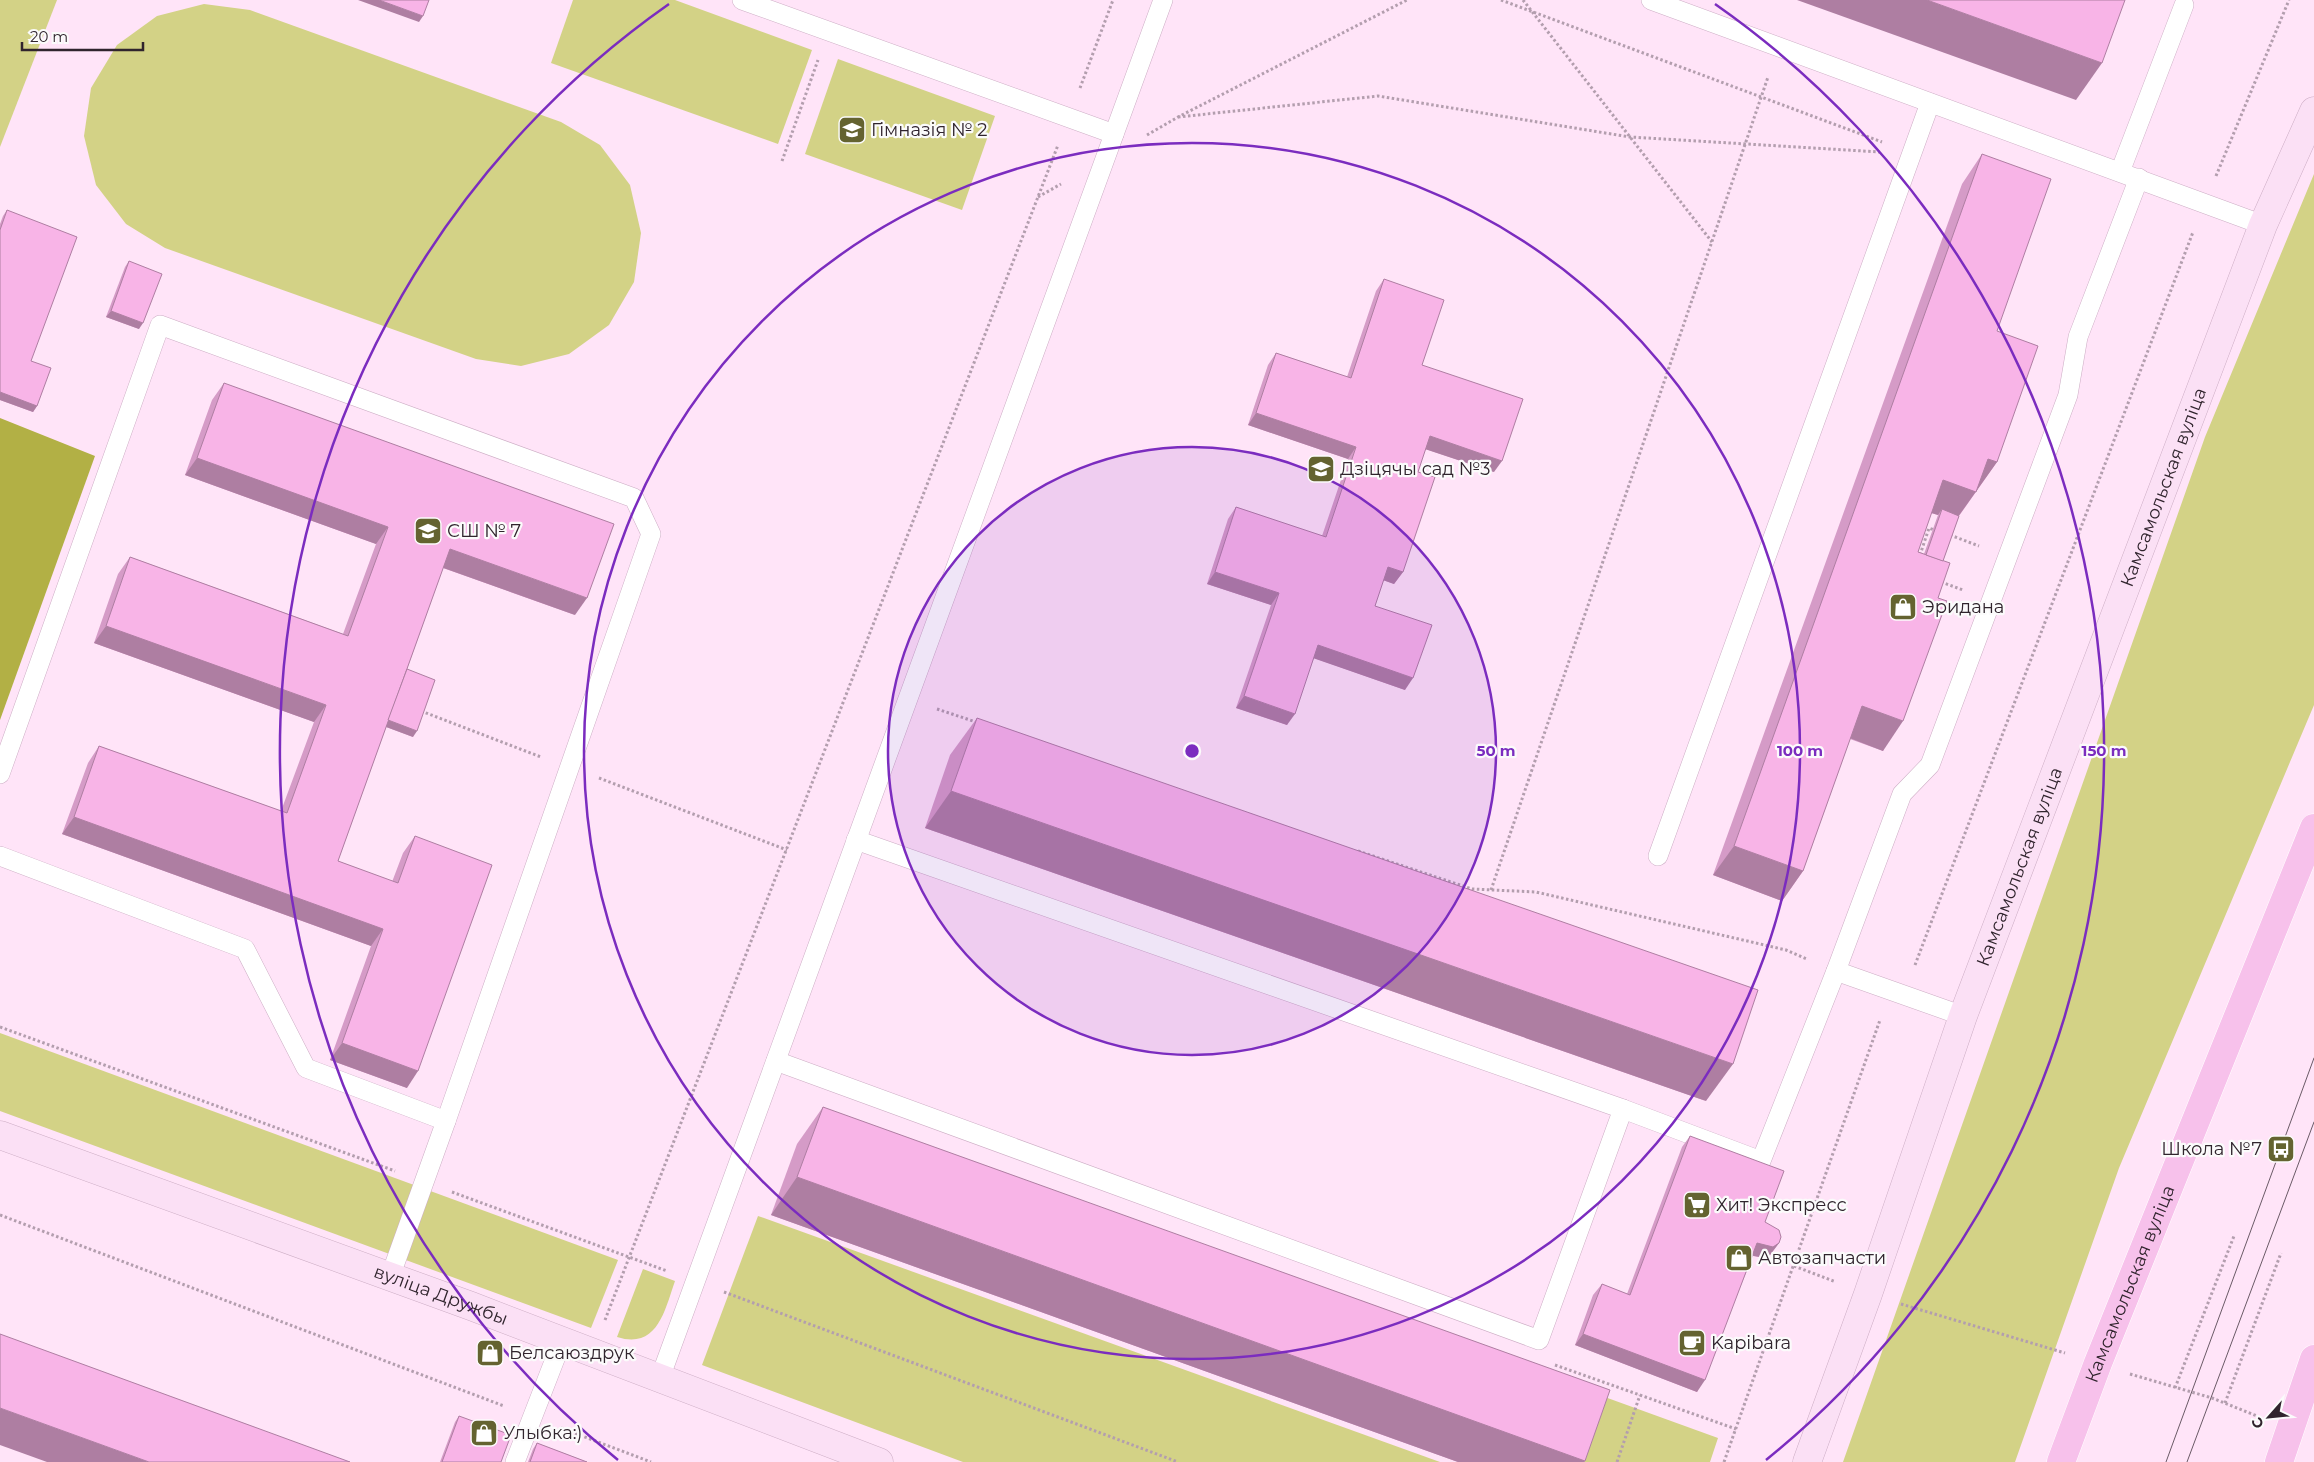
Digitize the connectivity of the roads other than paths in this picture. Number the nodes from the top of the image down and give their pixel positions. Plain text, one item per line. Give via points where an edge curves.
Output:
1 (742, 0) edge
2 (1164, 0) edge
3 (1651, 0) edge
4 (2184, 5) dead end
5 (1930, 103) junction
6 (2314, 111) edge
7 (1114, 134) junction
8 (2120, 172) junction
9 (2139, 178) junction
10 (2263, 225) junction
11 (0, 774) edge
12 (2314, 828) edge
13 (856, 840) junction
14 (0, 856) edge
15 (1658, 856) dead end
16 (1836, 971) junction
17 (1963, 1016) junction
18 (776, 1061) junction
19 (1623, 1109) junction
20 (446, 1121) junction
21 (0, 1135) edge
22 (390, 1277) junction
23 (562, 1341) junction
24 (2314, 1359) edge
25 (660, 1378) junction
26 (515, 1462) edge
27 (879, 1462) edge
28 (1807, 1462) edge
29 (2062, 1462) edge
30 (2279, 1462) edge

1 - 7 lane
2 - 7 lane
3 - 5 lane
4 - 8 lane
5 - 8 lane
5 - 15 lane
6 - 10 street, Камсамольская вуліца
7 - 13 lane
8 - 9 lane
9 - 10 lane
9 - 16 lane via 2078,337 2068,395 1930,765 1902,794
10 - 17 street, Камсамольская вуліца
11 - 20 lane via 160,325 634,498 651,534
12 - 29 main road, Камсамольская вуліца via 2098,1363
13 - 18 lane
13 - 19 lane
14 - 20 lane via 245,949 306,1068
16 - 17 lane
16 - 19 lane via 1761,1161
17 - 28 street, Камсамольская вуліца
18 - 19 lane via 1539,1340
18 - 25 lane
20 - 22 lane
21 - 22 street, вуліца Дружбы
22 - 23 street, вуліца Дружбы
23 - 25 street, вуліца Дружбы
23 - 26 lane
24 - 30 main road
25 - 27 street, вуліца Дружбы

